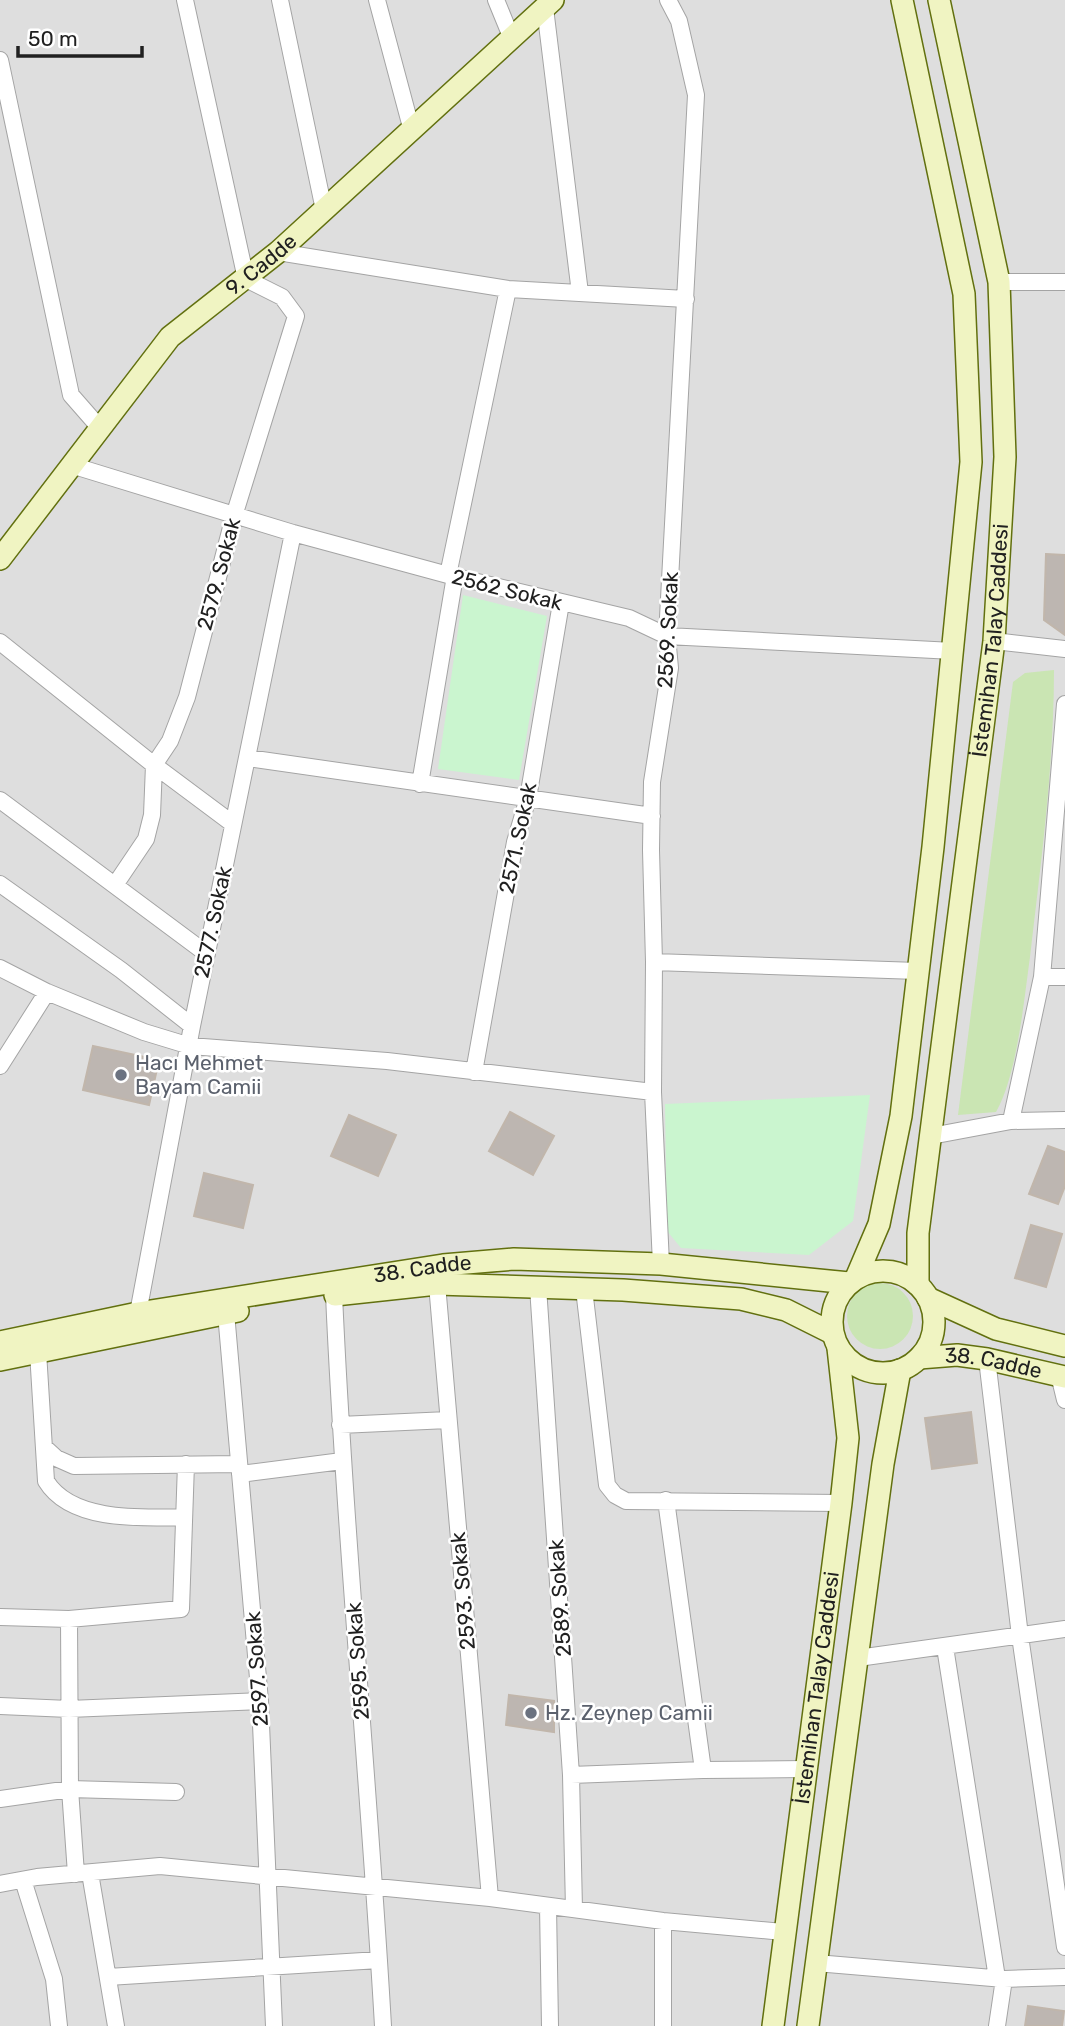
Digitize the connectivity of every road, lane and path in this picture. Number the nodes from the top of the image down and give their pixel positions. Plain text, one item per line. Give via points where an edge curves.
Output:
1 (185, 0) edge
2 (280, 0) edge
3 (377, 0) edge
4 (496, 0) edge
5 (668, 0) edge
6 (902, 0) edge
7 (939, 0) edge
8 (549, 4) edge
9 (512, 39) junction
10 (0, 60) edge
11 (412, 131) junction
12 (324, 210) junction
13 (278, 252) junction
14 (246, 279) junction
15 (999, 282) junction
16 (1065, 282) edge
17 (508, 289) junction
18 (580, 293) junction
19 (686, 299) junction
20 (99, 427) junction
21 (71, 465) junction
22 (234, 516) junction
23 (293, 533) junction
24 (0, 559) edge
25 (451, 576) junction
26 (561, 603) junction
27 (667, 636) junction
28 (994, 641) junction
29 (0, 642) edge
30 (1065, 649) edge
31 (953, 651) junction
32 (1065, 704) edge
33 (248, 758) junction
34 (153, 765) junction
35 (420, 784) junction
36 (528, 798) junction
37 (0, 800) edge
38 (652, 816) junction
39 (233, 824) junction
40 (0, 884) edge
41 (115, 885) junction
42 (207, 954) junction
43 (654, 962) junction
44 (0, 968) edge
45 (918, 971) junction
46 (1042, 977) junction
47 (1065, 977) edge
48 (47, 992) junction
49 (192, 1026) junction
50 (190, 1046) junction
51 (0, 1066) edge
52 (474, 1072) junction
53 (653, 1092) junction
54 (1065, 1120) edge
55 (1011, 1121) junction
56 (931, 1136) junction
57 (661, 1264) junction
58 (852, 1281) junction
59 (437, 1284) junction
60 (538, 1287) junction
61 (584, 1289) junction
62 (923, 1291) junction
63 (334, 1295) junction
64 (138, 1313) junction
65 (226, 1313) junction
66 (835, 1341) junction
67 (0, 1342) edge
68 (1065, 1346) edge
69 (38, 1352) junction
70 (919, 1358) junction
71 (987, 1359) junction
72 (0, 1360) edge
73 (900, 1370) junction
74 (1062, 1376) edge
75 (1065, 1400) edge
76 (448, 1420) junction
77 (340, 1424) junction
78 (44, 1447) junction
79 (342, 1461) junction
80 (186, 1464) junction
81 (239, 1469) junction
82 (666, 1500) junction
83 (841, 1503) junction
84 (184, 1517) junction
85 (0, 1617) edge
86 (69, 1619) junction
87 (1065, 1629) edge
88 (1020, 1636) junction
89 (945, 1647) junction
90 (858, 1658) junction
91 (260, 1701) junction
92 (0, 1706) edge
93 (69, 1709) junction
94 (805, 1769) junction
95 (704, 1770) junction
96 (571, 1775) junction
97 (70, 1790) junction
98 (176, 1792) dead end
99 (0, 1798) edge
100 (83, 1873) junction
101 (268, 1875) junction
102 (23, 1880) junction
103 (0, 1884) edge
104 (375, 1886) junction
105 (489, 1898) junction
106 (548, 1906) junction
107 (574, 1909) junction
108 (663, 1921) junction
109 (783, 1932) junction
110 (1065, 1947) edge
111 (379, 1960) junction
112 (816, 1963) junction
113 (272, 1965) junction
114 (108, 1977) junction
115 (1065, 1977) edge
116 (1000, 1978) junction
117 (59, 2026) edge
118 (116, 2026) edge
119 (274, 2026) edge
120 (383, 2026) edge
121 (550, 2026) edge
122 (663, 2026) edge
123 (772, 2026) edge
124 (808, 2026) edge
125 (997, 2026) edge

1 - 14 street
2 - 12 street
3 - 11 street
4 - 9 street
5 - 19 street, 2569. Sokak via 679,21 696,95
6 - 31 street, İstemihan Talay Caddesi via 964,294 971,462
7 - 15 street, İstemihan Talay Caddesi
8 - 9 street, 9. Cadde
8 - 18 street
9 - 11 street, 9. Cadde
10 - 20 street via 71,395
11 - 12 street, 9. Cadde
12 - 13 street, 9. Cadde
13 - 14 street, 9. Cadde
13 - 17 street
14 - 20 street, 9. Cadde via 170,337
14 - 22 street, 2579. Sokak via 282,297 296,316
15 - 16 street
15 - 28 street, İstemihan Talay Caddesi via 1005,457
17 - 18 street
17 - 25 street
18 - 19 street
19 - 27 street, 2569. Sokak
20 - 21 street, 9. Cadde
21 - 22 street, 2562 Sokak
21 - 24 street, 9. Cadde
22 - 23 street, 2562 Sokak
22 - 34 street, 2579. Sokak via 187,697 170,741
23 - 25 street, 2562 Sokak
23 - 33 street, 2577. Sokak
25 - 26 street, 2562 Sokak
25 - 35 street
26 - 27 street, 2562 Sokak via 629,618
26 - 36 street, 2571. Sokak
27 - 31 street, 2562 Sokak
27 - 38 street, 2569. Sokak via 670,668 652,782
28 - 30 street
28 - 56 street, İstemihan Talay Caddesi
29 - 34 street
31 - 45 street, İstemihan Talay Caddesi
32 - 46 street
33 - 35 street
33 - 39 street, 2577. Sokak
34 - 39 street
34 - 41 street via 152,816 146,839
35 - 36 street
36 - 38 street
36 - 52 street, 2571. Sokak via 515,842
37 - 41 street
38 - 43 street, 2569. Sokak
39 - 42 street, 2577. Sokak
40 - 49 street
41 - 42 street
42 - 49 street, 2577. Sokak
43 - 45 street
43 - 53 street, 2569. Sokak
44 - 48 street
45 - 58 street, İstemihan Talay Caddesi via 901,1116 879,1224
46 - 47 street
46 - 55 street
48 - 50 street
48 - 51 street
49 - 50 street, 2577. Sokak
50 - 52 street
50 - 64 street, 2577. Sokak
52 - 53 street
53 - 57 street, 2569. Sokak
54 - 55 street
55 - 56 street
56 - 62 street, İstemihan Talay Caddesi via 918,1233
57 - 58 street, 38. Cadde
57 - 64 street, 38. Cadde via 513,1259 443,1265
58 - 62 street via 871,1272 888,1271 904,1275
58 - 66 street via 834,1306
59 - 60 street, 38. Cadde
59 - 63 street, 38. Cadde
59 - 76 street, 2593. Sokak
60 - 61 street, 38. Cadde
60 - 96 street, 2589. Sokak
61 - 66 street, 38. Cadde via 741,1299 786,1310
61 - 82 street via 607,1485 626,1501
62 - 68 street, 38. Cadde via 996,1329
62 - 70 street via 934,1320 928,1347
63 - 65 street, 38. Cadde
63 - 77 street, 2595. Sokak
64 - 67 street, 38. Cadde
65 - 69 street, 38. Cadde
65 - 81 street, 2597. Sokak
66 - 73 street via 859,1368 886,1374
66 - 83 street, İstemihan Talay Caddesi via 848,1438
69 - 72 street, 38. Cadde
69 - 78 street
70 - 71 street, 38. Cadde via 957,1355
70 - 73 street
71 - 74 street, 38. Cadde
71 - 88 street
73 - 90 street, İstemihan Talay Caddesi
74 - 75 street
76 - 77 street
76 - 105 street, 2593. Sokak
77 - 79 street, 2595. Sokak
78 - 80 street via 74,1466
78 - 84 street via 46,1481 53,1493 66,1501 85,1510 145,1518
79 - 81 street
79 - 104 street, 2595. Sokak
80 - 81 street
80 - 84 street
81 - 91 street, 2597. Sokak
82 - 83 street
82 - 95 street
83 - 94 street, İstemihan Talay Caddesi
84 - 86 street via 181,1609
85 - 86 street
86 - 93 street
87 - 88 street
88 - 89 street
88 - 110 street
89 - 90 street
89 - 116 street
90 - 112 street, İstemihan Talay Caddesi
91 - 93 street
91 - 101 street, 2597. Sokak
92 - 93 street
93 - 97 street
94 - 95 street
94 - 109 street, İstemihan Talay Caddesi
95 - 96 street
96 - 107 street, 2589. Sokak
97 - 98 street
97 - 99 street
97 - 100 street
100 - 101 street via 160,1866
100 - 102 street
100 - 114 street
101 - 104 street
101 - 113 street, 2597. Sokak
102 - 103 street
102 - 117 street via 54,1979
104 - 105 street
104 - 111 street, 2595. Sokak
105 - 106 street
106 - 107 street
106 - 121 street
107 - 108 street
108 - 109 street
108 - 122 street
109 - 123 street, İstemihan Talay Caddesi
111 - 113 street
111 - 120 street, 2595. Sokak
112 - 116 street
112 - 124 street, İstemihan Talay Caddesi
113 - 114 street
113 - 119 street, 2597. Sokak
114 - 118 street
115 - 116 street
116 - 125 street

